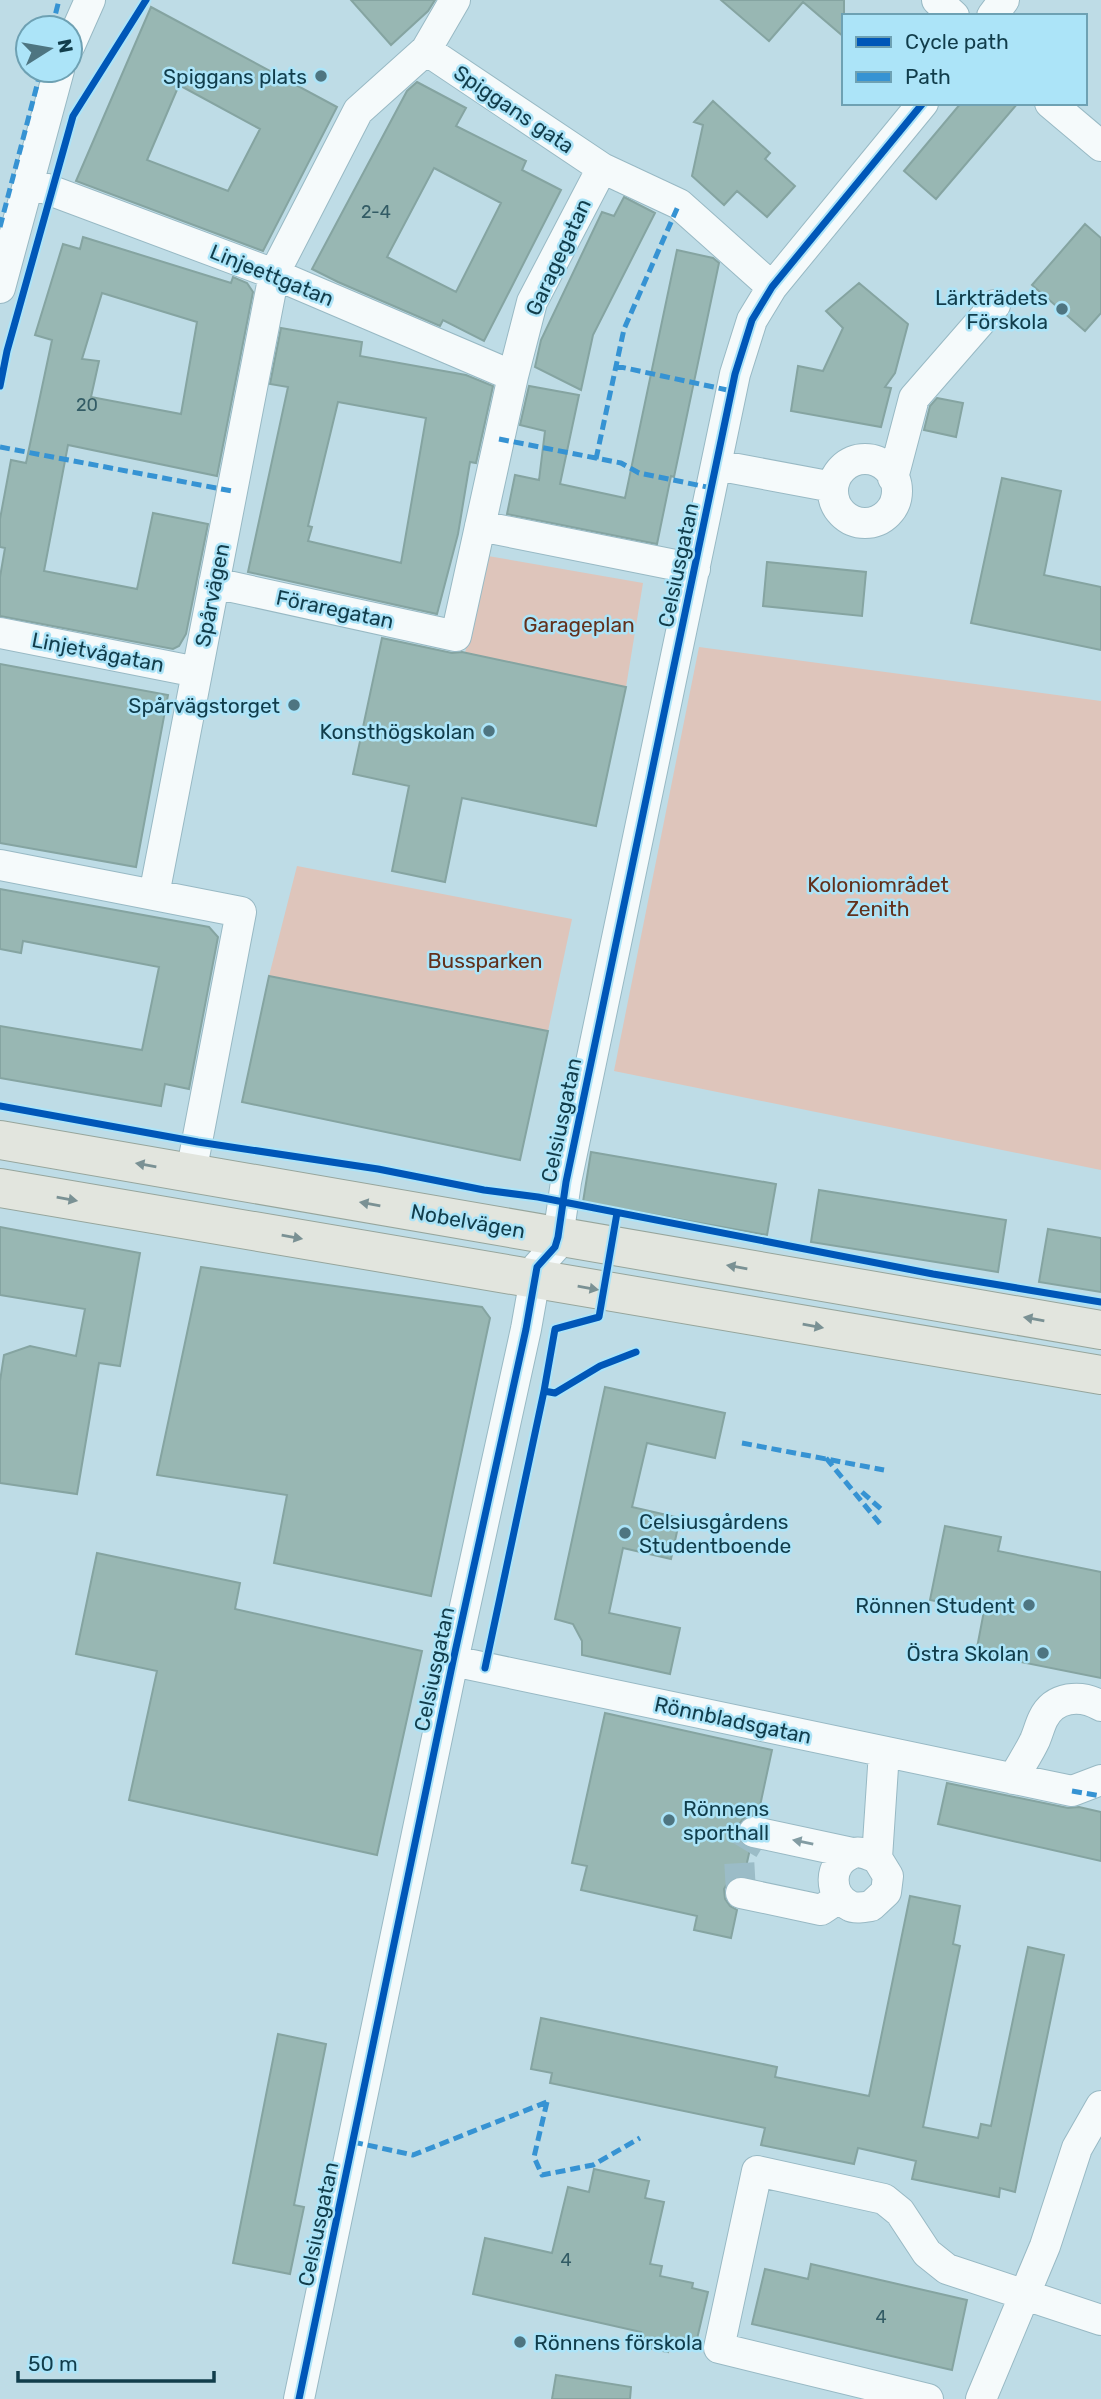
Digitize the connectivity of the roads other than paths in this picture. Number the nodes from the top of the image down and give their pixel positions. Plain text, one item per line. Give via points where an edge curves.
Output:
1 (455, 0) edge
2 (937, 0) edge
3 (952, 14) edge
4 (426, 50) junction
5 (55, 84) edge
6 (921, 105) edge
7 (1052, 105) edge
8 (1101, 146) edge
9 (601, 168) junction
10 (28, 182) junction
11 (274, 274) junction
12 (772, 287) junction
13 (0, 288) edge
14 (995, 305) dead end
15 (513, 376) junction
16 (716, 466) junction
17 (893, 478) junction
18 (833, 487) junction
19 (480, 526) junction
20 (695, 569) junction
21 (214, 583) junction
22 (0, 633) edge
23 (456, 636) joint
24 (197, 672) junction
25 (0, 865) edge
26 (154, 895) junction
27 (0, 1140) edge
28 (191, 1173) junction
29 (0, 1188) edge
30 (558, 1237) junction
31 (534, 1278) junction
32 (1101, 1331) edge
33 (1101, 1375) edge
34 (453, 1661) junction
35 (1101, 1706) edge
36 (884, 1752) junction
37 (1013, 1779) junction
38 (1101, 1780) edge
39 (754, 1832) dead end
40 (864, 1856) junction
41 (741, 1893) dead end
42 (839, 1898) junction
43 (1101, 2106) edge
44 (1025, 2294) junction
45 (1101, 2320) edge
46 (299, 2399) edge
47 (928, 2399) edge
48 (981, 2399) edge

1 - 4 street, Spårvägen
2 - 3 street
4 - 9 street, Spiggans gata
4 - 11 street, Spårvägen via 358,111
5 - 10 street
6 - 12 street, Celsiusgatan
7 - 8 street
9 - 12 street via 679,204
9 - 15 street, Garagegatan via 533,302
10 - 11 street, Linjeettgatan
10 - 13 street
11 - 15 street, Linjeettgatan
11 - 21 street, Spårvägen
12 - 16 street, Celsiusgatan via 743,344
14 - 17 street via 914,398
15 - 19 street, Garagegatan
16 - 18 street
16 - 20 street, Celsiusgatan
17 - 18 street via 879,463 859,460 842,469
17 - 18 street via 892,508 876,521 865,523 854,522 838,508
19 - 20 street
19 - 23 street, Garagegatan
20 - 30 street, Celsiusgatan
21 - 23 street, Föraregatan
21 - 24 street, Spårvägen
22 - 24 street, Linjetvågatan
24 - 26 street, Spårvägen
25 - 26 street
26 - 28 street via 241,912
28 -> 27 main road, Nobelvägen
30 -> 28 main road, Nobelvägen
29 -> 31 main road
30 - 31 street, Celsiusgatan
32 -> 30 main road, Nobelvägen
31 -> 33 main road
31 - 34 street, Celsiusgatan
34 - 36 street, Rönnbladsgatan
34 - 46 street, Celsiusgatan
35 - 37 street via 1071,1698 1052,1705
36 - 37 street, Rönnbladsgatan
36 - 40 street
37 - 38 street, Rönnbladsgatan via 1072,1791
40 -> 39 street
40 - 42 street via 841,1860 834,1870 832,1882
40 - 42 street via 888,1876 886,1892 871,1906 852,1907
41 - 42 street via 821,1910
43 - 44 street via 1077,2148
44 - 45 street
44 - 47 street via 947,2269 927,2253 900,2212 884,2199 757,2171 719,2348 785,2356
44 - 48 street

